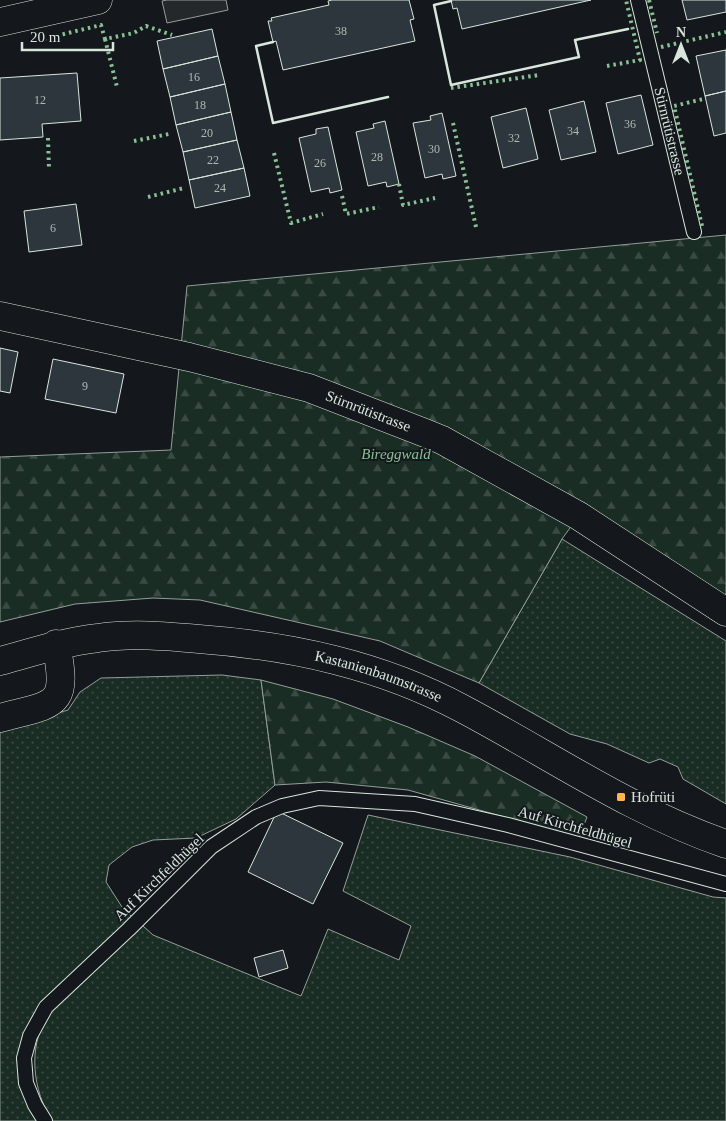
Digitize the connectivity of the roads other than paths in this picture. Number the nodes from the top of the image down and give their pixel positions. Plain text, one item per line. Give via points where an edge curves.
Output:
1 (98, 0) edge
2 (638, 0) edge
3 (0, 22) edge
4 (694, 232) dead end
5 (0, 316) edge
6 (726, 612) edge
7 (56, 644) junction
8 (0, 661) edge
9 (0, 718) edge
10 (726, 844) edge
11 (726, 884) edge
12 (45, 1121) edge

1 - 3 street
2 - 4 lane, Stirnrütistrasse
5 - 6 street, Stirnrütistrasse via 189,357 309,388 433,437 579,516
7 - 8 street, Kastanienbaumstrasse
7 - 9 street via 62,675 59,694 46,705
7 - 10 street, Kastanienbaumstrasse via 100,637 167,636 250,643 343,661 413,684 621,797
11 - 12 lane, Auf Kirchfeldhügel via 508,825 415,804 319,798 282,806 256,817 211,847 46,1006 30,1036 24,1058 26,1083

